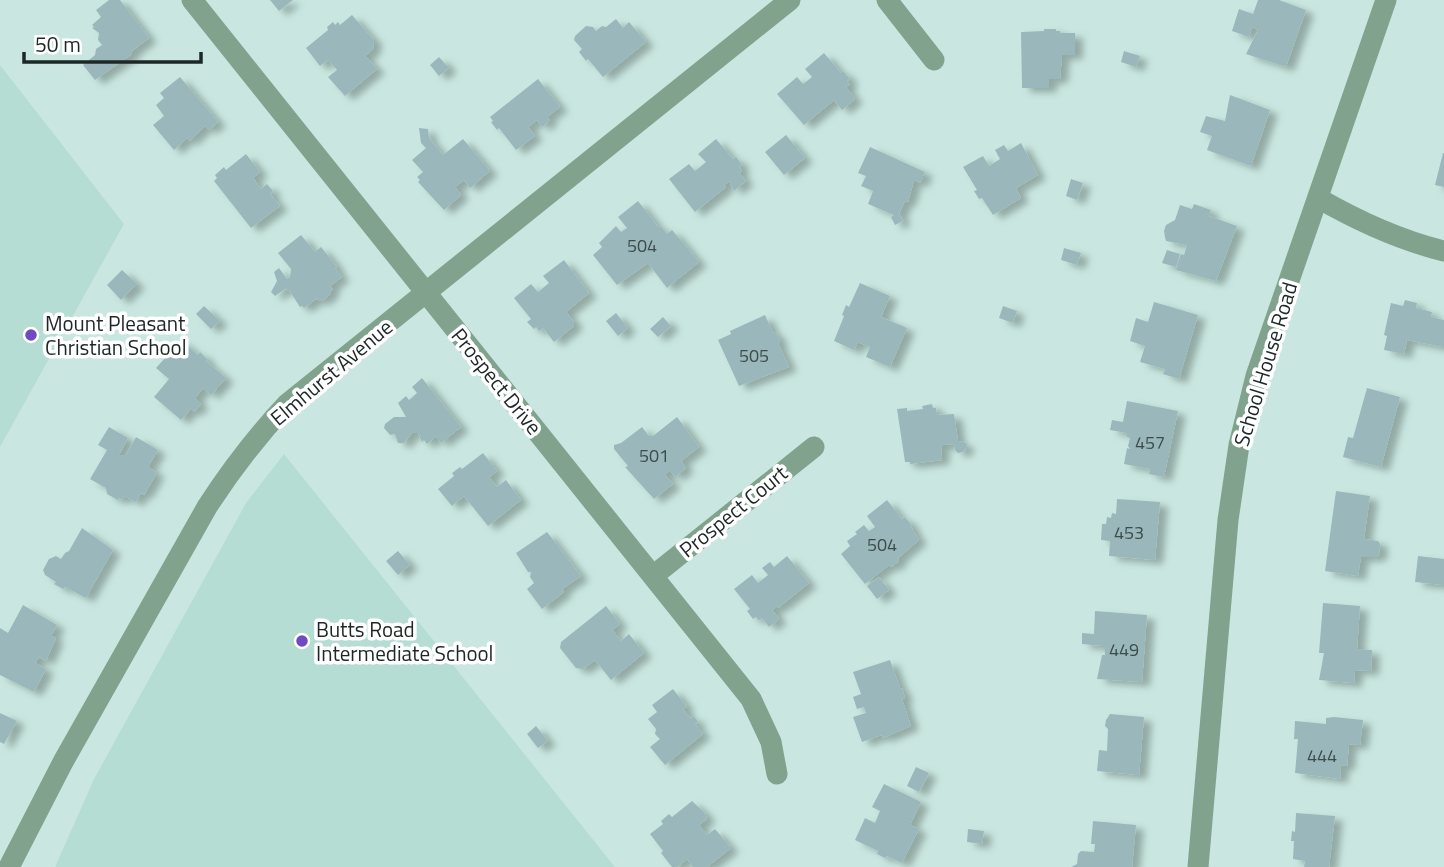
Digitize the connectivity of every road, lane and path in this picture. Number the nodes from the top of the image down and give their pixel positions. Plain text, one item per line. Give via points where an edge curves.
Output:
1 (192, 0) edge
2 (790, 0) edge
3 (887, 0) edge
4 (1387, 0) edge
5 (934, 60) dead end
6 (1318, 198) junction
7 (1444, 251) edge
8 (426, 292) junction
9 (814, 447) dead end
10 (653, 576) junction
11 (777, 774) dead end
12 (8, 863) edge
13 (1198, 867) edge

1 - 8 street, Prospect Drive
2 - 8 street, Elmhurst Avenue
3 - 5 street
4 - 6 street, School House Road
6 - 7 street via 1375,228
6 - 13 street, School House Road via 1256,376 1239,445 1228,520
8 - 10 street, Prospect Drive
8 - 12 street, Elmhurst Avenue via 287,404 228,474
9 - 10 street, Prospect Court
10 - 11 street, Prospect Drive via 751,699 771,742

